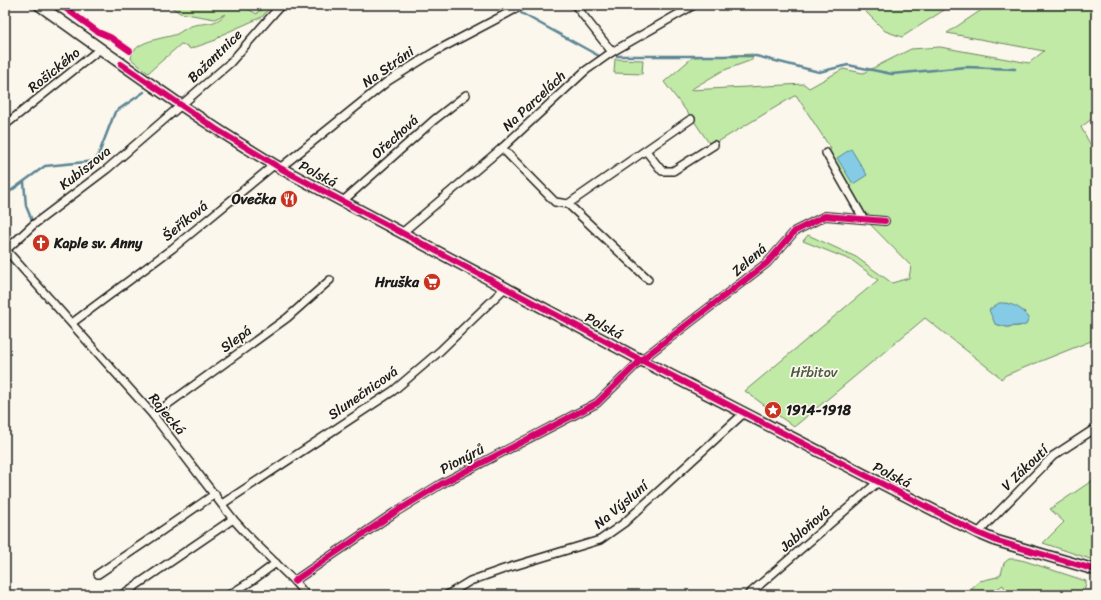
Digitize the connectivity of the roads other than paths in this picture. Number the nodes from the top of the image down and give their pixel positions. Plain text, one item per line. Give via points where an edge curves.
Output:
1 (39, 5) edge
2 (281, 5) edge
3 (523, 5) edge
4 (575, 5) edge
5 (694, 5) edge
6 (100, 49) junction
7 (612, 52) junction
8 (466, 95) dead end
9 (181, 106) junction
10 (691, 119) dead end
11 (5, 126) edge
12 (714, 146) dead end
13 (502, 148) junction
14 (646, 151) junction
15 (826, 153) dead end
16 (277, 166) junction
17 (343, 201) junction
18 (568, 204) junction
19 (864, 218) junction
20 (885, 221) dead end
21 (403, 232) junction
22 (6, 250) edge
23 (648, 279) dead end
24 (330, 280) dead end
25 (506, 287) junction
26 (72, 323) junction
27 (641, 360) junction
28 (744, 413) junction
29 (153, 415) junction
30 (1096, 428) edge
31 (878, 482) junction
32 (214, 494) junction
33 (222, 504) junction
34 (234, 519) junction
35 (978, 533) junction
36 (276, 563) junction
37 (1096, 570) edge
38 (98, 574) dead end
39 (294, 581) junction
40 (122, 595) edge
41 (229, 595) edge
42 (306, 595) edge
43 (447, 595) edge
44 (748, 595) edge

1 - 6 street, Polská
2 - 9 street, Bažantnice via 230,63
3 - 16 street, Na Stráni via 436,50 388,81
4 - 7 street
5 - 7 street, Na Parcelách
6 - 9 street, Polská
6 - 11 street, Rošického
7 - 13 street, Na Parcelách via 585,71
8 - 17 street, Ořechová
9 - 16 street, Polská
9 - 22 street, Kubiszova via 107,169 33,225
10 - 14 street
12 - 14 street via 673,171 662,171
13 - 18 street via 555,202
13 - 21 street, Na Parcelách
14 - 18 street
15 - 19 street
16 - 17 street, Polská
16 - 26 street, Šeříková
17 - 21 street, Polská
18 - 23 street
19 - 20 street, Zelená
19 - 27 street, Zelená via 825,216 795,231 767,263
21 - 25 street, Polská
22 - 26 street, Rajecká
24 - 29 street, Slepá via 287,318
25 - 27 street, Polská
25 - 33 street, Slunečnicová via 440,351 393,391
26 - 29 street, Rajecká
27 - 28 street, Polská
27 - 39 street, Pionýrů via 597,403 441,484
28 - 31 street, Polská
28 - 43 street, Na Výsluní via 624,523 600,540 470,581
29 - 32 street, Rajecká
30 - 35 street, V Zákoutí via 1053,456
31 - 35 street, Polská
31 - 44 street, Jabloňová
32 - 33 street, Rajecká
32 - 38 street
33 - 34 street, Rajecká
34 - 36 street, Rajecká
34 - 40 street
35 - 37 street, Polská
36 - 39 street, Rajecká
36 - 41 street
39 - 42 street, Rajecká

